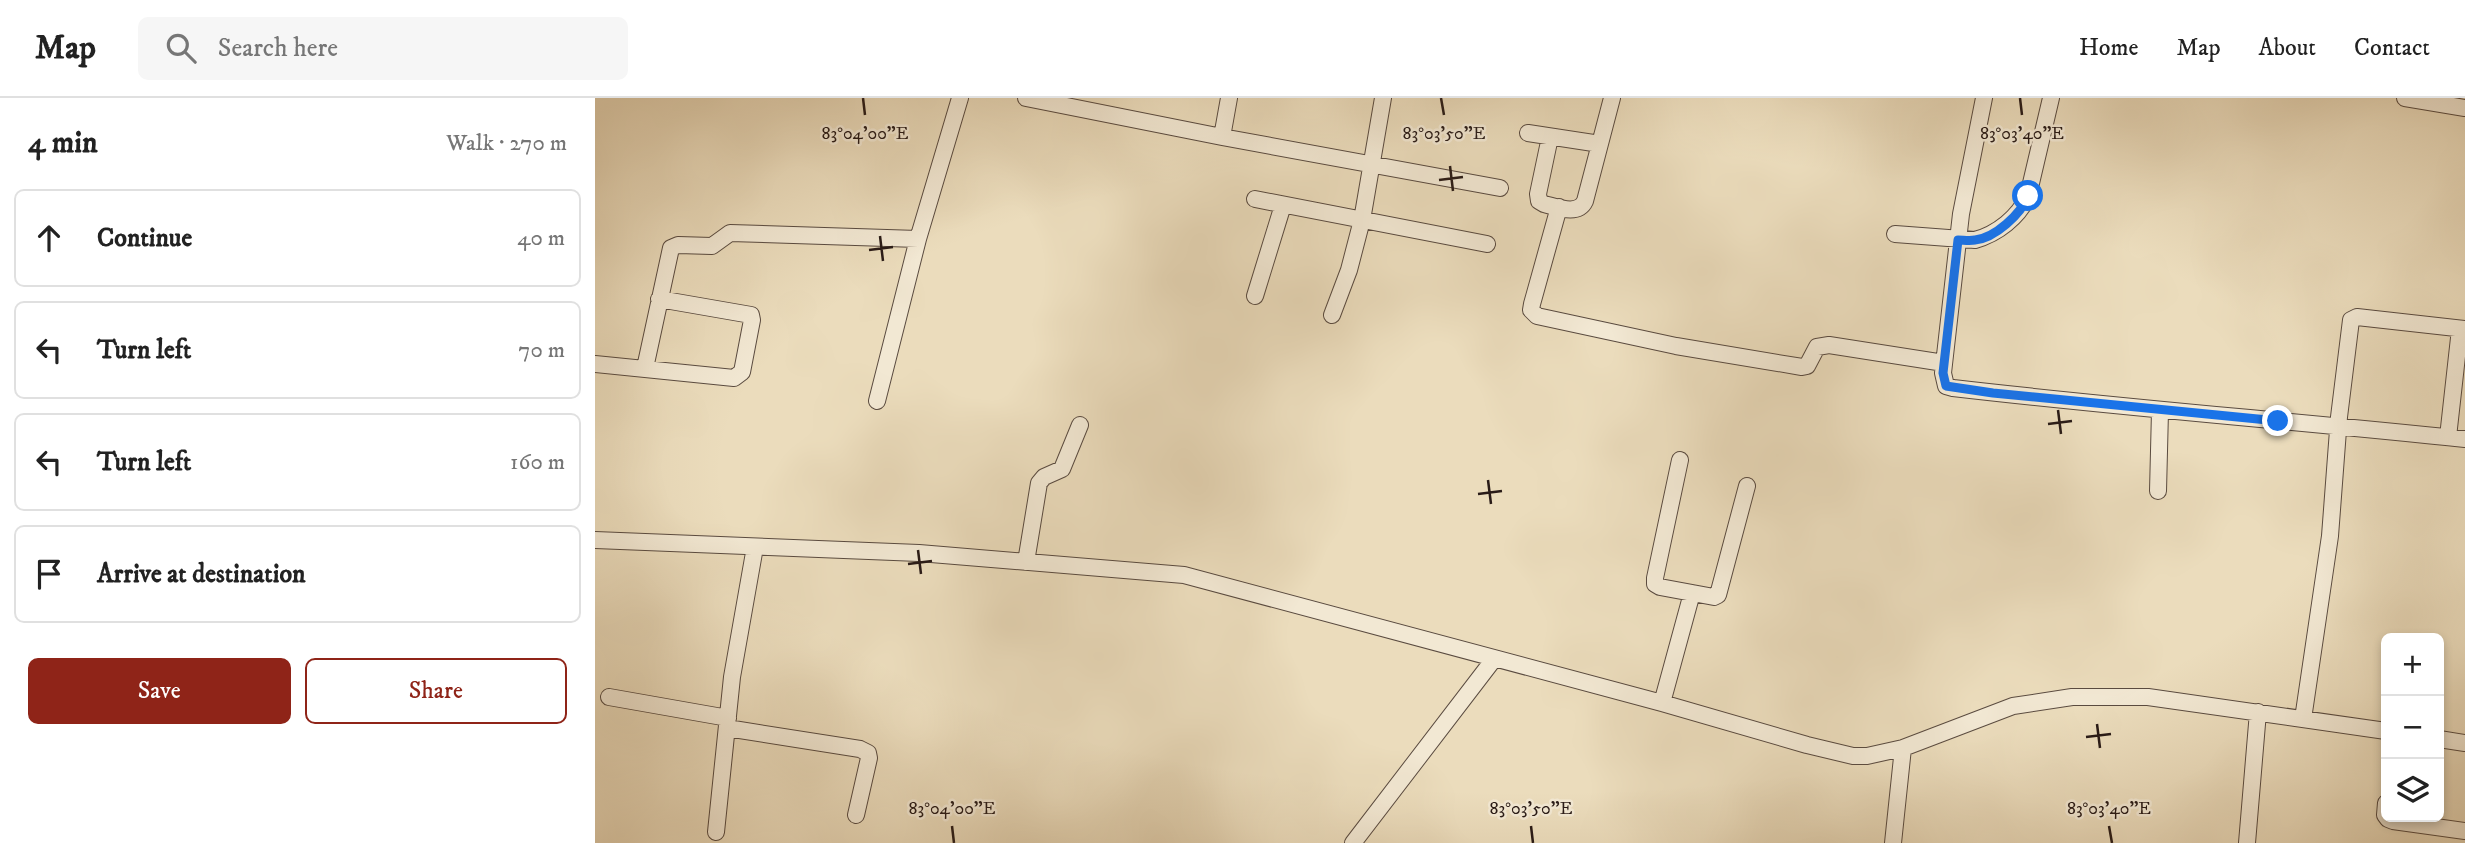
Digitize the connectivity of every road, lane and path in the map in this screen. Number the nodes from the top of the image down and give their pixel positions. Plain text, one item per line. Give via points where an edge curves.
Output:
1 (960, 98) edge
2 (1026, 98) edge
3 (1229, 98) edge
4 (1383, 98) edge
5 (1612, 98) edge
6 (1984, 98) edge
7 (2051, 98) edge
8 (2405, 98) edge
9 (2465, 108) edge
10 (1528, 133) dead end
11 (1222, 137) junction
12 (1550, 137) junction
13 (1600, 144) junction
14 (1372, 166) junction
15 (1500, 188) dead end
16 (1255, 199) dead end
17 (1283, 205) junction
18 (1559, 207) junction
19 (1363, 220) junction
20 (1895, 234) dead end
21 (918, 239) junction
22 (1958, 240) junction
23 (1487, 244) dead end
24 (1255, 296) dead end
25 (659, 299) junction
26 (1332, 315) dead end
27 (2462, 329) edge
28 (1944, 363) junction
29 (595, 364) edge
30 (645, 368) junction
31 (877, 401) dead end
32 (2160, 411) junction
33 (1080, 425) dead end
34 (2339, 427) junction
35 (2448, 437) junction
36 (2465, 439) edge
37 (1680, 460) dead end
38 (1747, 486) dead end
39 (2158, 491) dead end
40 (595, 540) edge
41 (755, 547) junction
42 (1026, 562) junction
43 (1692, 593) junction
44 (1494, 659) junction
45 (609, 698) dead end
46 (1661, 703) junction
47 (2258, 712) junction
48 (2303, 719) junction
49 (727, 723) junction
50 (2381, 730) edge
51 (2444, 740) edge
52 (2465, 742) edge
53 (1903, 748) junction
54 (856, 815) dead end
55 (2400, 822) edge
56 (2465, 831) edge
57 (716, 832) dead end
58 (1353, 843) edge
59 (1893, 843) edge
60 (2247, 843) edge

1 - 21 street
2 - 11 street
3 - 11 street
4 - 14 street
5 - 13 street
6 - 22 street
7 - 22 street via 2023,208 1986,237
8 - 9 street
10 - 12 street
11 - 14 street
12 - 13 street
12 - 18 street via 1538,194 1539,201
13 - 18 street via 1582,208
14 - 15 street
14 - 19 street
16 - 17 street
17 - 19 street
17 - 24 street
18 - 28 street via 1532,304 1537,316 1802,367 1817,347 1829,345
19 - 23 street
19 - 26 street
20 - 22 street
21 - 25 street via 730,233 712,246 678,245 671,248
21 - 31 street
22 - 28 street
25 - 30 street
25 - 30 street via 751,315 742,372 734,378
27 - 34 street via 2354,318
27 - 35 street
28 - 32 street via 1944,381 1953,388
29 - 30 street
32 - 34 street
32 - 39 street
33 - 42 street via 1062,469 1039,483
34 - 35 street
34 - 48 street via 2330,536
35 - 36 street
37 - 43 street via 1655,583
38 - 43 street via 1721,590 1714,597
40 - 41 street
41 - 42 street
41 - 49 street
42 - 44 street via 1184,575
43 - 46 street
44 - 46 street
44 - 58 street
45 - 49 street
46 - 53 street via 1853,756
47 - 48 street
47 - 53 street via 2148,697 2072,697 2013,706
47 - 60 street
48 - 50 street
49 - 54 street via 868,753
49 - 57 street
51 - 52 street
53 - 59 street
55 - 56 street

